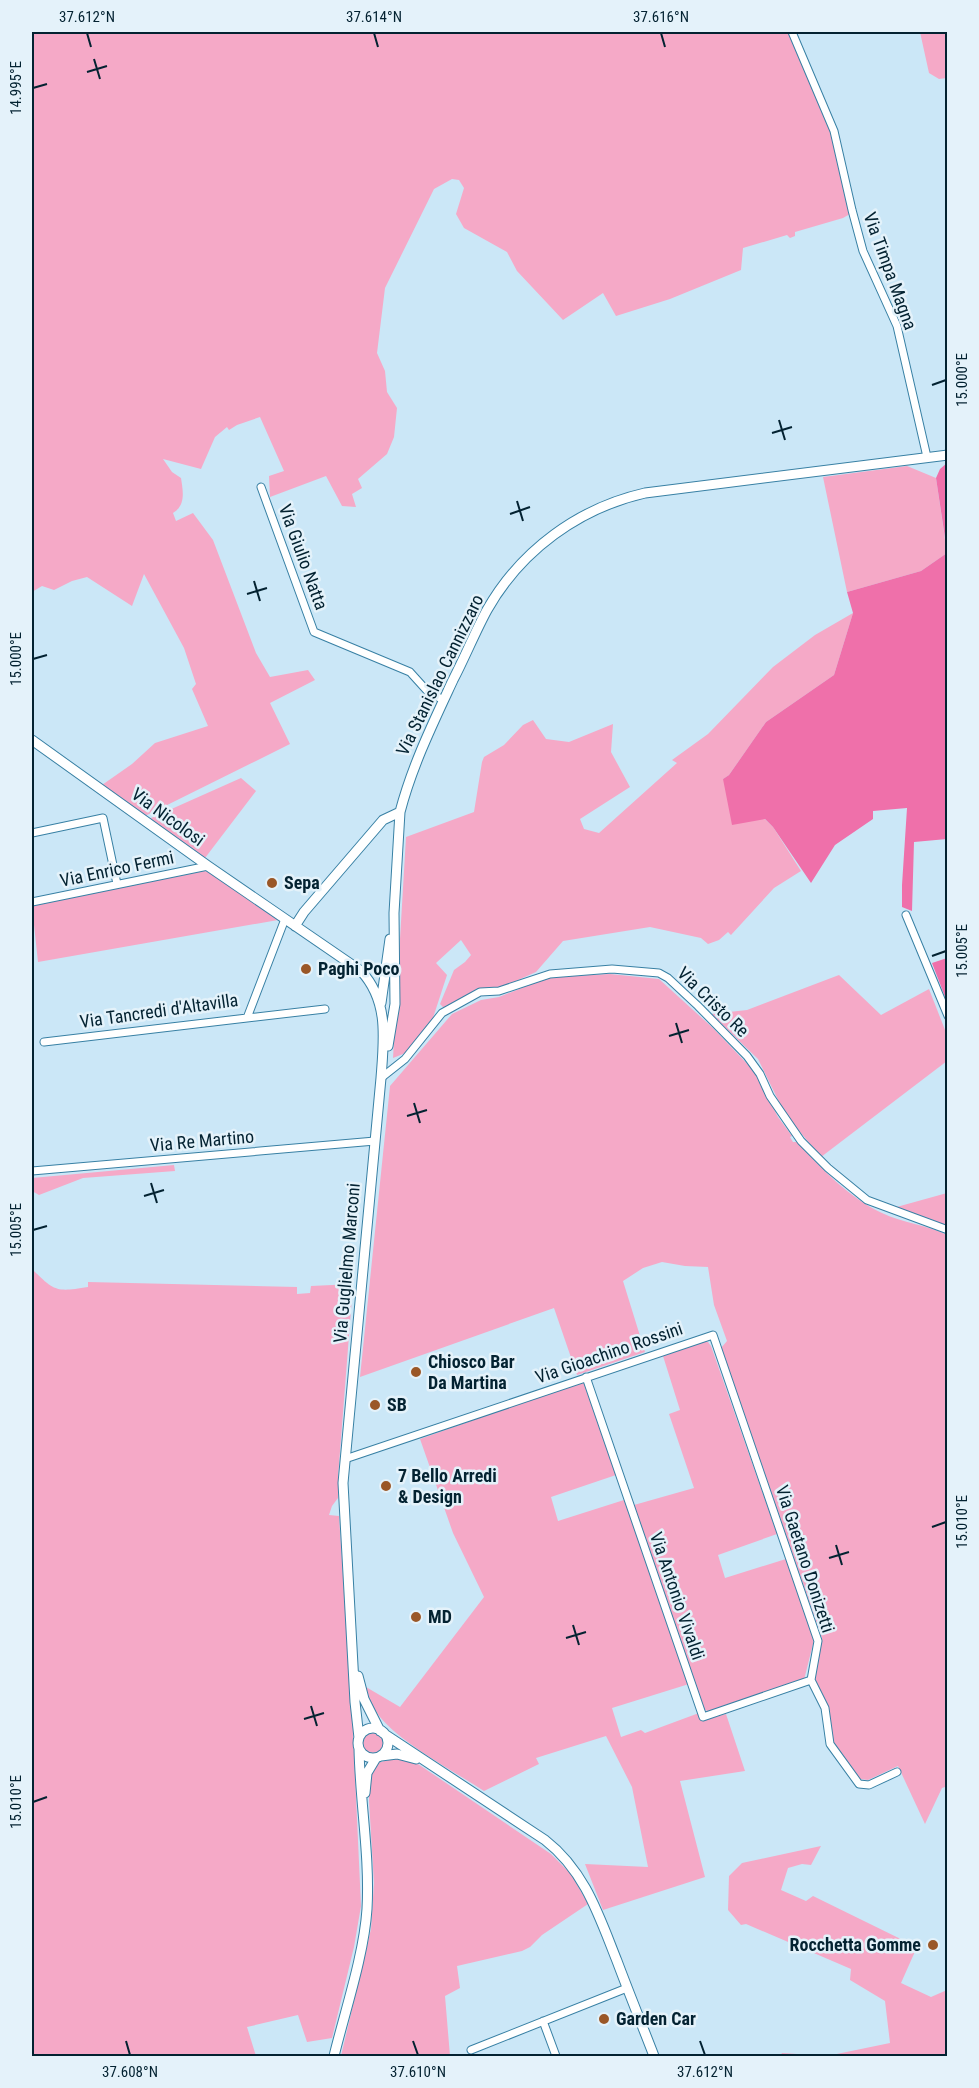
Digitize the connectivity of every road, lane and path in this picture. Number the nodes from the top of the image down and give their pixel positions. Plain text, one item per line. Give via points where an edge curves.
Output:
1 (792, 32) edge
2 (948, 455) edge
3 (927, 457) junction
4 (261, 487) dead end
5 (444, 700) junction
6 (32, 740) edge
7 (399, 812) junction
8 (32, 833) edge
9 (208, 866) junction
10 (117, 884) junction
11 (32, 902) edge
12 (394, 913) junction
13 (906, 915) dead end
14 (285, 919) junction
15 (295, 926) junction
16 (381, 1006) junction
17 (325, 1009) dead end
18 (948, 1016) edge
19 (247, 1018) junction
20 (44, 1042) dead end
21 (381, 1078) junction
22 (375, 1141) junction
23 (32, 1171) edge
24 (948, 1230) edge
25 (713, 1335) joint
26 (586, 1377) junction
27 (345, 1458) junction
28 (353, 1644) junction
29 (811, 1680) junction
30 (382, 1732) junction
31 (359, 1738) junction
32 (359, 1749) junction
33 (379, 1757) junction
34 (426, 1763) junction
35 (897, 1772) dead end
36 (364, 1816) junction
37 (627, 1988) junction
38 (543, 2020) junction
39 (471, 2050) dead end
40 (334, 2056) edge
41 (556, 2056) edge
42 (654, 2056) edge

1 - 3 street, Via Timpa Magna via 834,131 863,251 897,326
2 - 3 main road, Via Stanislao Cannizzaro
3 - 5 main road, Via Stanislao Cannizzaro via 671,488 626,497 587,513 545,541 502,587
4 - 5 street, Via Giulio Natta via 314,632 410,672 429,693
5 - 7 main road, Via Stanislao Cannizzaro via 408,781
6 - 9 main road, Via Nicolosi
7 - 12 main road, Via Stanislao Cannizzaro
7 - 15 main road via 383,820
8 - 10 street via 103,818
9 - 10 street, Via Enrico Fermi
9 - 14 main road, Via Nicolosi
10 - 11 street, Via Enrico Fermi
12 - 16 main road
12 - 21 main road via 395,1004
13 - 18 street
14 - 15 main road, Via Nicolosi
14 - 19 street, Via Tancredi d'Altavilla
15 - 16 main road, Via Guglielmo Marconi via 360,971 370,981
16 - 21 main road, Via Guglielmo Marconi
17 - 19 street
19 - 20 street, Via Tancredi d'Altavilla
21 - 22 main road, Via Guglielmo Marconi
21 - 24 street, Via Cristo Re via 405,1059 442,1013 480,992 499,992 550,974 612,969 659,973 747,1056 801,1141 828,1168 867,1200
22 - 23 street, Via Re Martino
22 - 27 main road, Via Guglielmo Marconi
25 - 26 street, Via Gioachino Rossini
25 - 29 street, Via Gaetano Donizetti via 818,1641
26 - 27 street, Via Gioachino Rossini
26 - 29 street, Via Antonio Vivaldi via 703,1718
27 - 28 main road, Via Guglielmo Marconi via 343,1483
28 - 30 main road via 364,1699
28 - 31 main road
29 - 35 street via 825,1708 830,1744 859,1784 869,1785
30 - 31 main road via 369,1729
30 - 33 main road via 387,1744
30 - 34 main road
31 - 32 main road
32 - 33 main road via 365,1756
32 - 36 main road
33 - 34 main road via 405,1756
33 - 36 main road via 367,1773
34 - 37 main road via 545,1840 567,1859 591,1895
36 - 40 main road via 365,1928
37 - 38 street
37 - 42 main road
38 - 39 street
38 - 41 street

